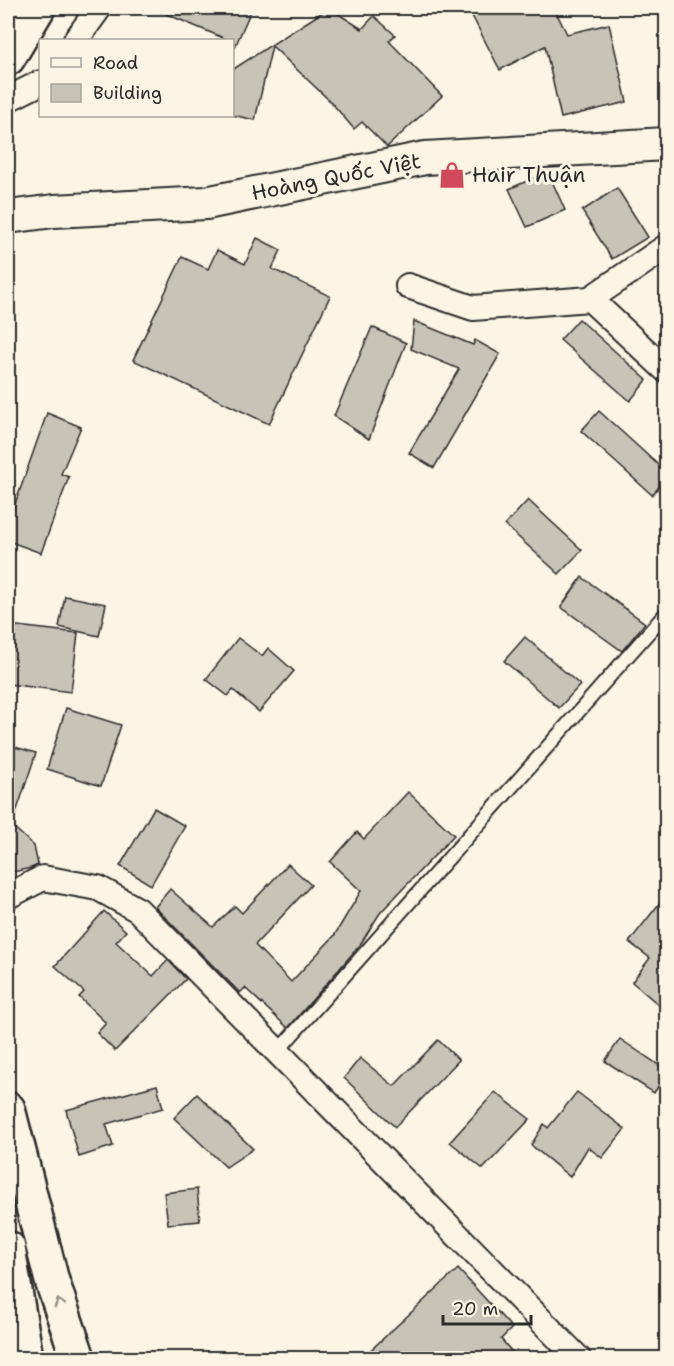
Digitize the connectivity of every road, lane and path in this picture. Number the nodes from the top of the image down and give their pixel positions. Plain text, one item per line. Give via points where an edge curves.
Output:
1 (38, 8) edge
2 (99, 8) edge
3 (77, 39) edge
4 (9, 56) edge
5 (39, 84) edge
6 (8, 99) edge
7 (666, 144) edge
8 (8, 217) edge
9 (666, 247) edge
10 (408, 286) dead end
11 (590, 299) junction
12 (666, 370) edge
13 (666, 613) edge
14 (8, 896) edge
15 (277, 1052) junction
16 (8, 1108) edge
17 (8, 1248) edge
18 (26, 1359) edge
19 (78, 1359) edge
20 (578, 1359) edge

1 - 4 main road
2 - 3 street
5 - 6 street
7 - 8 street, Hoàng Quốc Việt via 425,158 206,203
9 - 11 street
10 - 11 street via 473,308
11 - 12 street
13 - 15 lane
14 - 15 street via 43,879 98,888 138,910
15 - 20 street
19 -> 16 main road via 52,1281
17 - 18 main road

